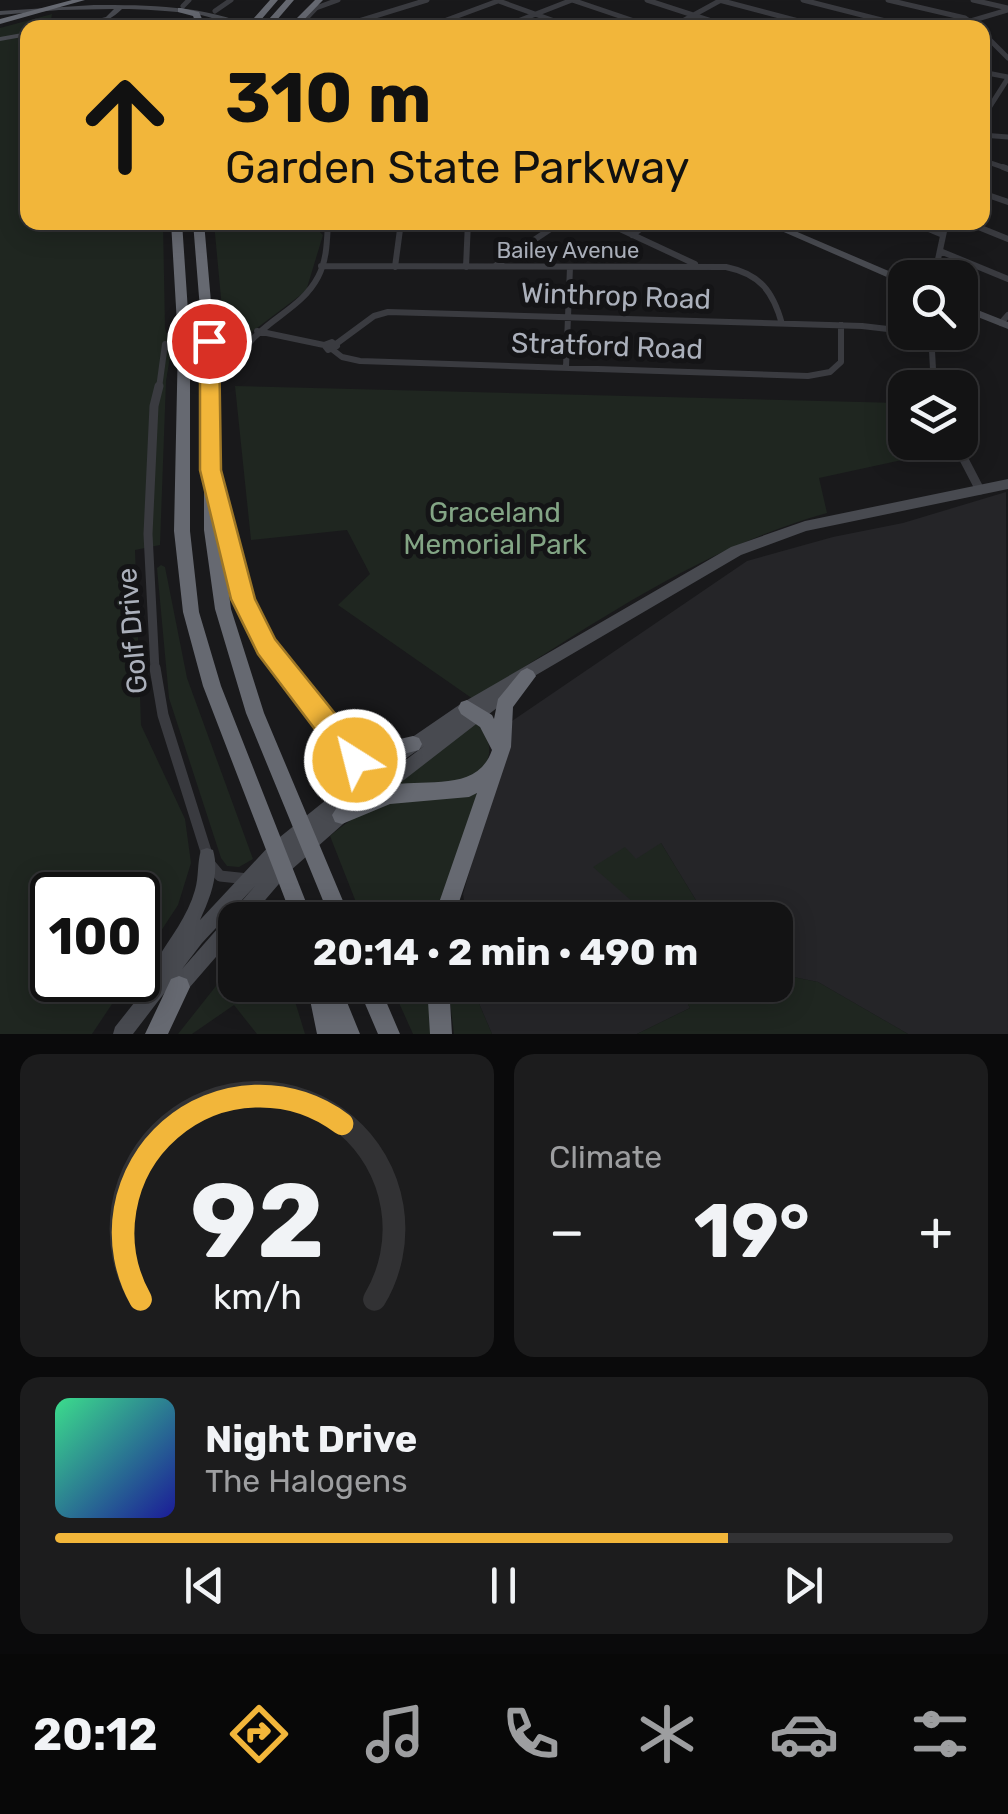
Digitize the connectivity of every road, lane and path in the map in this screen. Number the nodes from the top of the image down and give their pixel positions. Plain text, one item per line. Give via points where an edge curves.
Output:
1 (34, 0) edge
2 (82, 0) edge
3 (232, 0) edge
4 (274, 0) edge
5 (290, 0) edge
6 (319, 0) edge
7 (338, 0) edge
8 (427, 0) edge
9 (497, 0) edge
10 (572, 0) edge
11 (647, 0) edge
12 (720, 0) edge
13 (802, 0) edge
14 (888, 0) edge
15 (973, 0) edge
16 (67, 3) edge
17 (184, 5) edge
18 (43, 8) junction
19 (115, 9) junction
20 (1008, 9) edge
21 (216, 11) junction
22 (536, 14) junction
23 (694, 15) junction
24 (0, 18) edge
25 (104, 20) edge
26 (237, 20) edge
27 (256, 20) edge
28 (273, 20) edge
29 (301, 20) edge
30 (303, 20) edge
31 (362, 20) edge
32 (446, 20) edge
33 (521, 20) edge
34 (552, 20) edge
35 (631, 20) edge
36 (685, 20) edge
37 (709, 20) edge
38 (795, 20) edge
39 (881, 20) edge
40 (964, 20) edge
41 (978, 20) edge
42 (990, 39) edge
43 (1008, 41) edge
44 (995, 44) junction
45 (1008, 58) edge
46 (1007, 81) edge
47 (990, 103) edge
48 (177, 230) edge
49 (199, 230) edge
50 (328, 230) edge
51 (400, 230) edge
52 (468, 230) edge
53 (549, 230) edge
54 (622, 230) edge
55 (639, 230) edge
56 (784, 230) edge
57 (931, 230) edge
58 (944, 230) edge
59 (632, 235) junction
60 (943, 235) junction
61 (940, 251) junction
62 (938, 260) edge
63 (321, 266) junction
64 (466, 267) junction
65 (492, 267) junction
66 (570, 267) junction
67 (702, 267) junction
68 (395, 268) junction
69 (888, 275) edge
70 (1008, 279) edge
71 (978, 312) edge
72 (568, 317) junction
73 (1006, 321) edge
74 (782, 324) junction
75 (842, 325) junction
76 (888, 329) edge
77 (257, 331) junction
78 (165, 344) dead end
79 (331, 346) junction
80 (566, 367) junction
81 (232, 369) dead end
82 (964, 460) edge
83 (210, 470) junction
84 (1008, 484) edge
85 (980, 490) junction
86 (527, 676) junction
87 (472, 711) junction
88 (326, 720) junction
89 (413, 744) junction
90 (498, 759) junction
91 (362, 780) junction
92 (339, 808) junction
93 (208, 856) junction
94 (284, 864) junction
95 (248, 879) junction
96 (296, 902) edge
97 (333, 902) edge
98 (450, 902) edge
99 (179, 987) junction
100 (321, 1002) edge
101 (336, 1002) edge
102 (375, 1002) edge
103 (439, 1002) edge
104 (122, 1034) edge
105 (145, 1034) edge
106 (156, 1034) edge
107 (328, 1034) edge
108 (348, 1034) edge
109 (389, 1034) edge
110 (442, 1034) edge

1 - 16 main road
1 - 18 main road
2 - 16 highway
3 - 21 street
4 - 27 highway
5 - 28 highway
6 - 29 highway
7 - 30 street
8 - 31 street
9 - 22 street
9 - 32 street
10 - 22 street
10 - 35 street
11 - 23 street
12 - 23 street
12 - 38 street
13 - 39 street
14 - 40 street
15 - 20 street
16 - 18 main road
16 - 19 main road
16 - 24 highway
17 - 19 main road
17 - 21 main road
18 - 19 main road
18 - 24 main road
19 - 25 main road
20 - 41 street
21 - 26 main road
22 - 33 street
22 - 34 street
23 - 36 street
23 - 37 street
42 - 44 street
43 - 44 street
44 - 45 street
46 - 47 street
48 - 96 highway via 184,341 182,532 191,612 212,686
49 - 83 highway via 209,341
50 - 63 street
51 - 68 street
52 - 64 street
53 - 65 street
54 - 59 street
55 - 59 street
56 - 69 main road
57 - 60 street
58 - 60 street
59 - 67 street
60 - 61 street
61 - 62 street
61 - 70 street
63 - 68 street, Bailey Avenue
63 - 77 street via 308,294
64 - 65 street, Bailey Avenue
64 - 68 street, Bailey Avenue
65 - 66 street, Bailey Avenue
66 - 67 street, Bailey Avenue
66 - 72 street
67 - 74 street, Bailey Avenue via 736,269 762,280
71 - 73 main road
72 - 74 street, Winthrop Road
72 - 79 street, Winthrop Road via 384,312
72 - 80 street
74 - 75 street, Winthrop Road
75 - 76 street, Winthrop Road
75 - 80 street, Stratford Road via 843,359 821,375
77 - 79 street, Stratford Road
77 - 81 street
78 - 93 street, Golf Drive via 153,412 152,637 160,701
79 - 80 street, Stratford Road via 360,361
82 - 85 street
83 - 88 highway via 251,620
83 - 97 highway via 214,556 234,652
84 - 85 main road
85 - 86 main road via 805,526 736,552
86 - 87 main road
86 - 90 highway via 504,704
87 - 89 main road
87 - 90 highway via 496,735
87 - 92 main road
88 - 89 highway via 371,752
88 - 91 highway
89 - 91 main road
90 - 92 highway via 469,788 389,794
90 - 98 highway
91 - 92 highway
92 - 94 main road
92 - 95 main road
93 - 95 street via 220,876
93 - 104 main road via 196,912
94 - 95 main road
94 - 99 main road
95 - 104 main road
99 - 105 main road
99 - 106 highway
100 - 107 highway
101 - 108 highway
102 - 109 highway
103 - 110 highway

